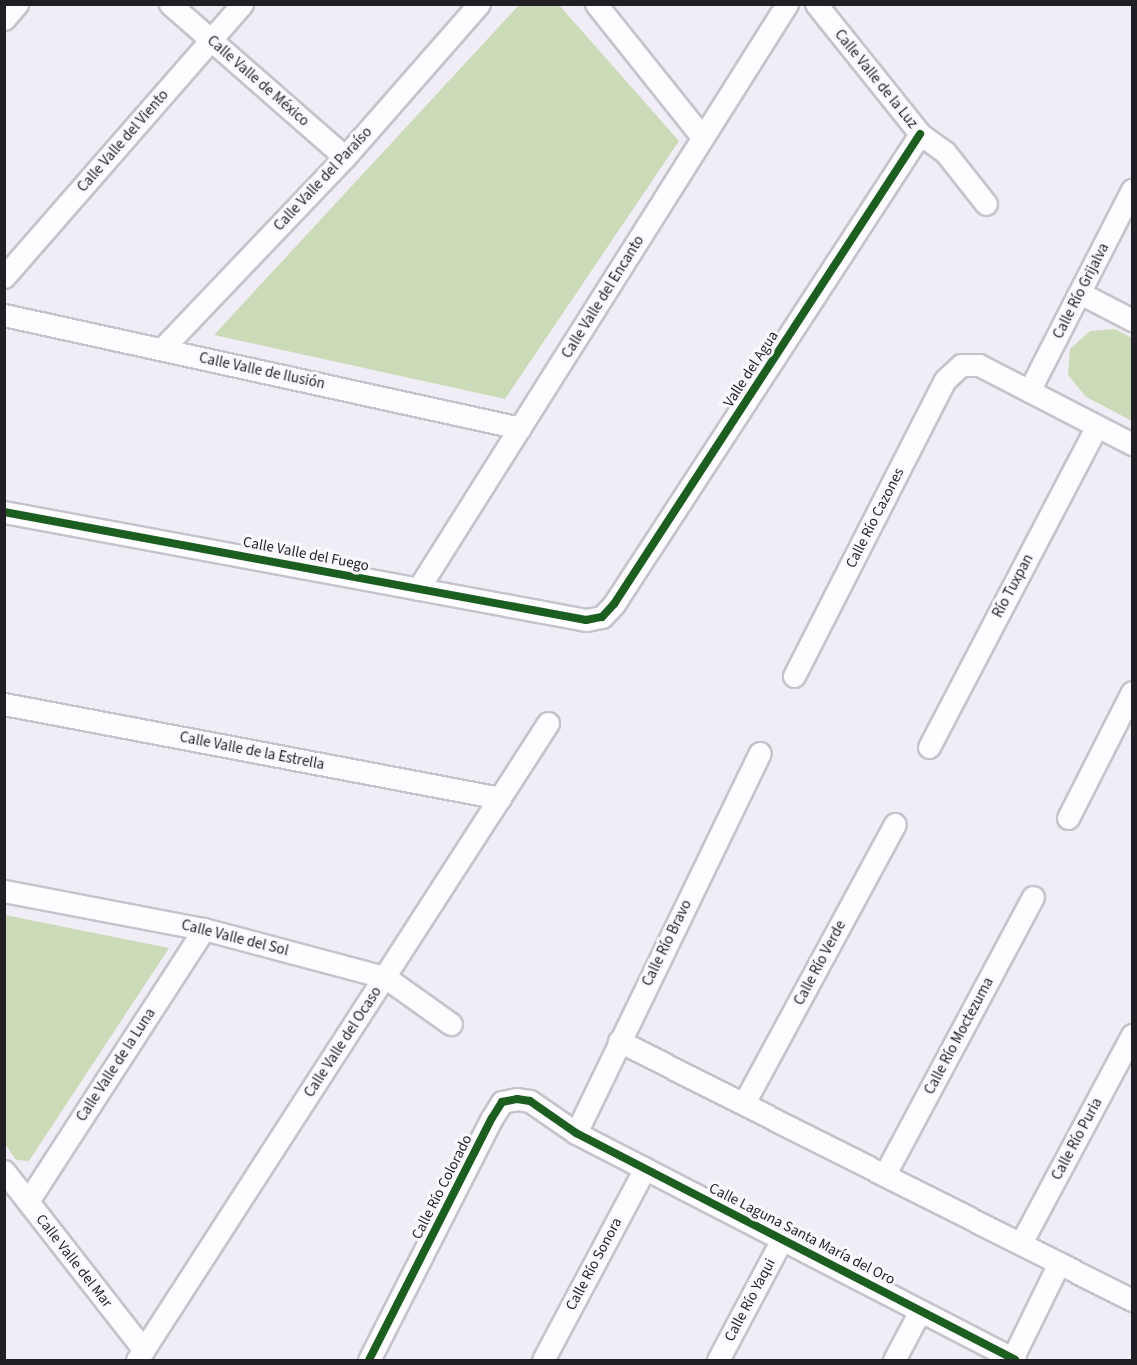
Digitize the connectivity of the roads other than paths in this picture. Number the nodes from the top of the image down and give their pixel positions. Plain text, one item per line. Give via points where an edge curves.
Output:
1 (17, 4) edge
2 (170, 4) edge
3 (242, 4) edge
4 (479, 4) edge
5 (596, 4) edge
6 (787, 4) edge
7 (816, 4) edge
8 (4, 19) edge
9 (210, 40) junction
10 (920, 134) junction
11 (703, 138) junction
12 (345, 157) junction
13 (1132, 190) edge
14 (986, 204) dead end
15 (4, 277) edge
16 (1080, 293) junction
17 (4, 315) edge
18 (1132, 320) edge
19 (162, 349) junction
20 (1029, 391) junction
21 (1097, 426) junction
22 (520, 428) junction
23 (1132, 444) edge
24 (4, 512) edge
25 (418, 589) junction
26 (602, 617) joint
27 (794, 676) dead end
28 (1132, 692) edge
29 (4, 704) edge
30 (548, 723) dead end
31 (930, 747) dead end
32 (760, 753) dead end
33 (500, 798) junction
34 (1068, 818) dead end
35 (895, 824) dead end
36 (4, 891) edge
37 (1034, 897) dead end
38 (204, 929) junction
39 (385, 977) junction
40 (451, 1024) dead end
41 (1132, 1035) edge
42 (619, 1041) junction
43 (744, 1102) junction
44 (576, 1133) junction
45 (645, 1168) junction
46 (4, 1171) edge
47 (885, 1174) junction
48 (28, 1201) junction
49 (782, 1239) junction
50 (1021, 1243) junction
51 (1059, 1263) junction
52 (1132, 1300) edge
53 (920, 1311) junction
54 (140, 1355) edge
55 (369, 1360) edge
56 (543, 1360) edge
57 (718, 1360) edge
58 (894, 1360) edge
59 (1013, 1360) edge

1 - 8 street
2 - 9 street, Calle Valle de México
3 - 9 street, Calle Valle del Viento
4 - 12 street, Calle Valle del Paraíso
5 - 11 street
6 - 11 street, Calle Valle del Encanto
7 - 10 street, Calle Valle de la Luz
9 - 12 street, Calle Valle de México
9 - 15 street, Calle Valle del Viento
10 - 14 street, Calle Valle de la Luz via 945,152
10 - 26 street, Valle del Agua
11 - 22 street, Calle Valle del Encanto
12 - 19 street, Calle Valle del Paraíso
13 - 16 street, Calle Río Grijalva
16 - 18 street
16 - 20 street, Calle Río Grijalva
17 - 19 street, Calle Valle de Ilusión
19 - 22 street, Calle Valle de Ilusión
20 - 21 street
20 - 27 street, Calle Río Cazones via 979,366 961,365 945,380
21 - 23 street
21 - 31 street, Río Tuxpan
22 - 25 street, Calle Valle del Encanto
24 - 25 street, Calle Valle del Fuego
25 - 26 street, Calle Valle del Fuego via 586,620
28 - 34 street
29 - 33 street, Calle Valle de la Estrella
30 - 33 street, Calle Valle del Ocaso
32 - 42 street, Calle Río Bravo
33 - 39 street, Calle Valle del Ocaso
35 - 43 street, Calle Río Verde
36 - 38 street, Calle Valle del Sol
37 - 47 street, Calle Río Moctezuma
38 - 39 street, Calle Valle del Sol
38 - 48 street, Calle Valle de la Luna
39 - 40 street, Calle Valle del Sol
39 - 54 street, Calle Valle del Ocaso
41 - 50 street, Calle Río Puria
42 - 43 street
42 - 44 street, Calle Río Bravo
43 - 47 street
44 - 45 street, Calle Laguna Santa María del Oro
44 - 55 street, Calle Río Colorado via 530,1101 502,1102
45 - 49 street, Calle Laguna Santa María del Oro
45 - 56 street, Calle Río Sonora
46 - 48 street, Calle Valle del Mar
47 - 50 street
48 - 54 street, Calle Valle del Mar
49 - 53 street, Calle Laguna Santa María del Oro
49 - 57 street, Calle Río Yaqui
50 - 51 street
51 - 52 street
51 - 59 street
53 - 58 street
53 - 59 street, Calle Laguna Santa María del Oro

